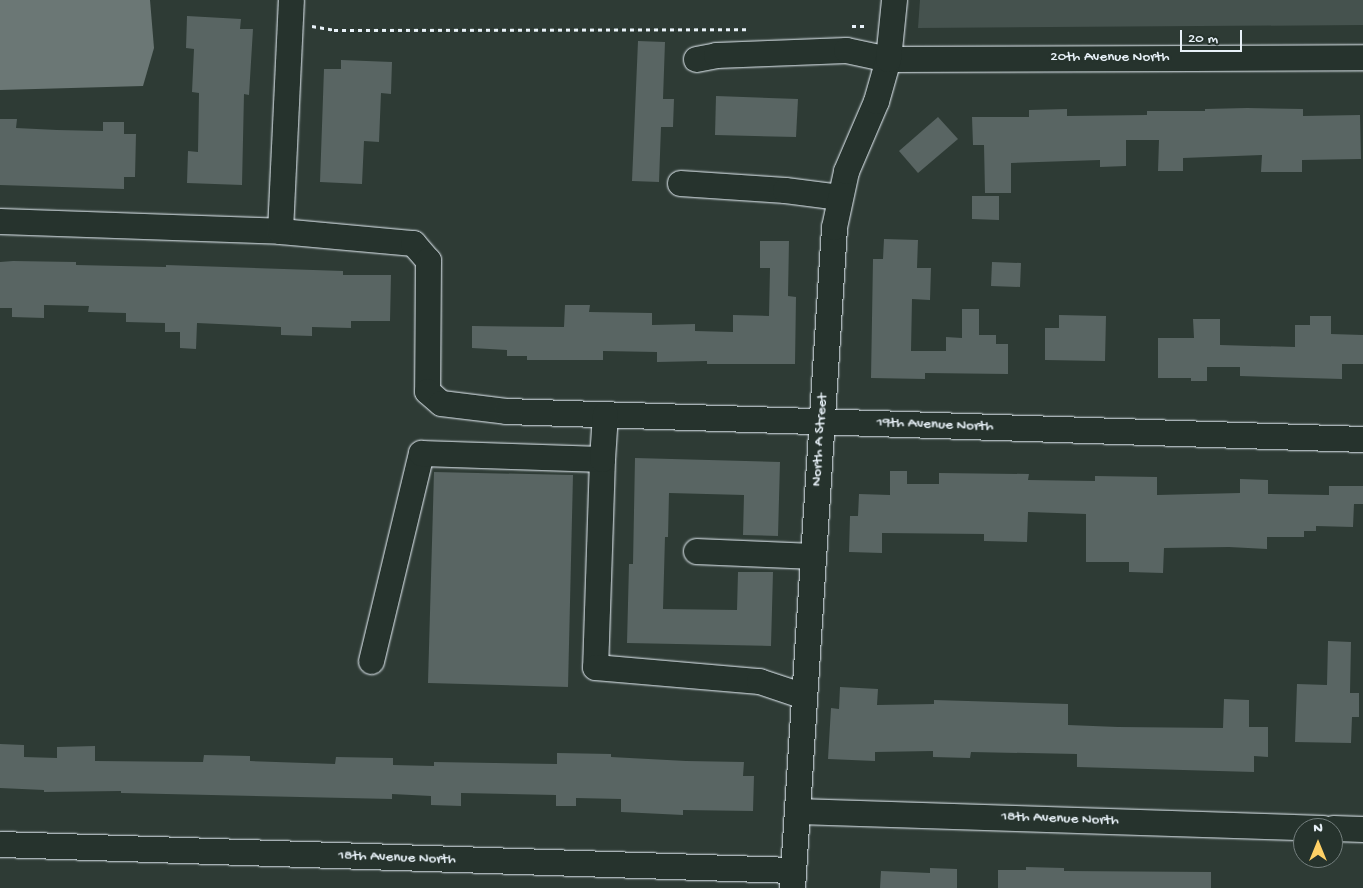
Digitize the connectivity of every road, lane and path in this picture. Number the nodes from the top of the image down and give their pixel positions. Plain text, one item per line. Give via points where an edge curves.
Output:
1 (894, 0) edge
2 (290, 8) edge
3 (844, 26) dead end
4 (891, 26) junction
5 (751, 29) dead end
6 (1363, 57) edge
7 (696, 59) dead end
8 (888, 59) junction
9 (680, 184) dead end
10 (840, 198) junction
11 (0, 221) edge
12 (280, 231) junction
13 (605, 414) junction
14 (822, 422) junction
15 (1363, 439) edge
16 (602, 460) junction
17 (696, 551) dead end
18 (813, 556) junction
19 (371, 661) dead end
20 (804, 696) junction
21 (797, 811) junction
22 (1293, 827) edge
23 (1343, 828) edge
24 (1363, 829) edge
25 (0, 844) edge
26 (793, 879) edge

1 - 4 street, North A Street
2 - 5 path via 313,26 334,30
2 - 12 street
3 - 4 path
4 - 8 street, North A Street
6 - 8 street, 20th Avenue North
7 - 8 street, 20th Avenue North via 716,54 846,50
8 - 10 street, North A Street via 876,101 846,171
9 - 10 street via 785,190
10 - 14 street, North A Street via 834,227
11 - 12 street, 19th Avenue North
12 - 13 street, 19th Avenue North via 413,243 428,260 427,391 441,403 506,411
13 - 14 street, 19th Avenue North
13 - 16 street
14 - 15 street, 19th Avenue North
14 - 18 street, North A Street
16 - 19 street via 421,453
16 - 20 street via 595,667 759,681
17 - 18 street
18 - 20 street, North A Street
20 - 21 street, North A Street
21 - 22 street, 18th Avenue North
21 - 26 street, North A Street
23 - 24 street
25 - 26 street, 18th Avenue North

